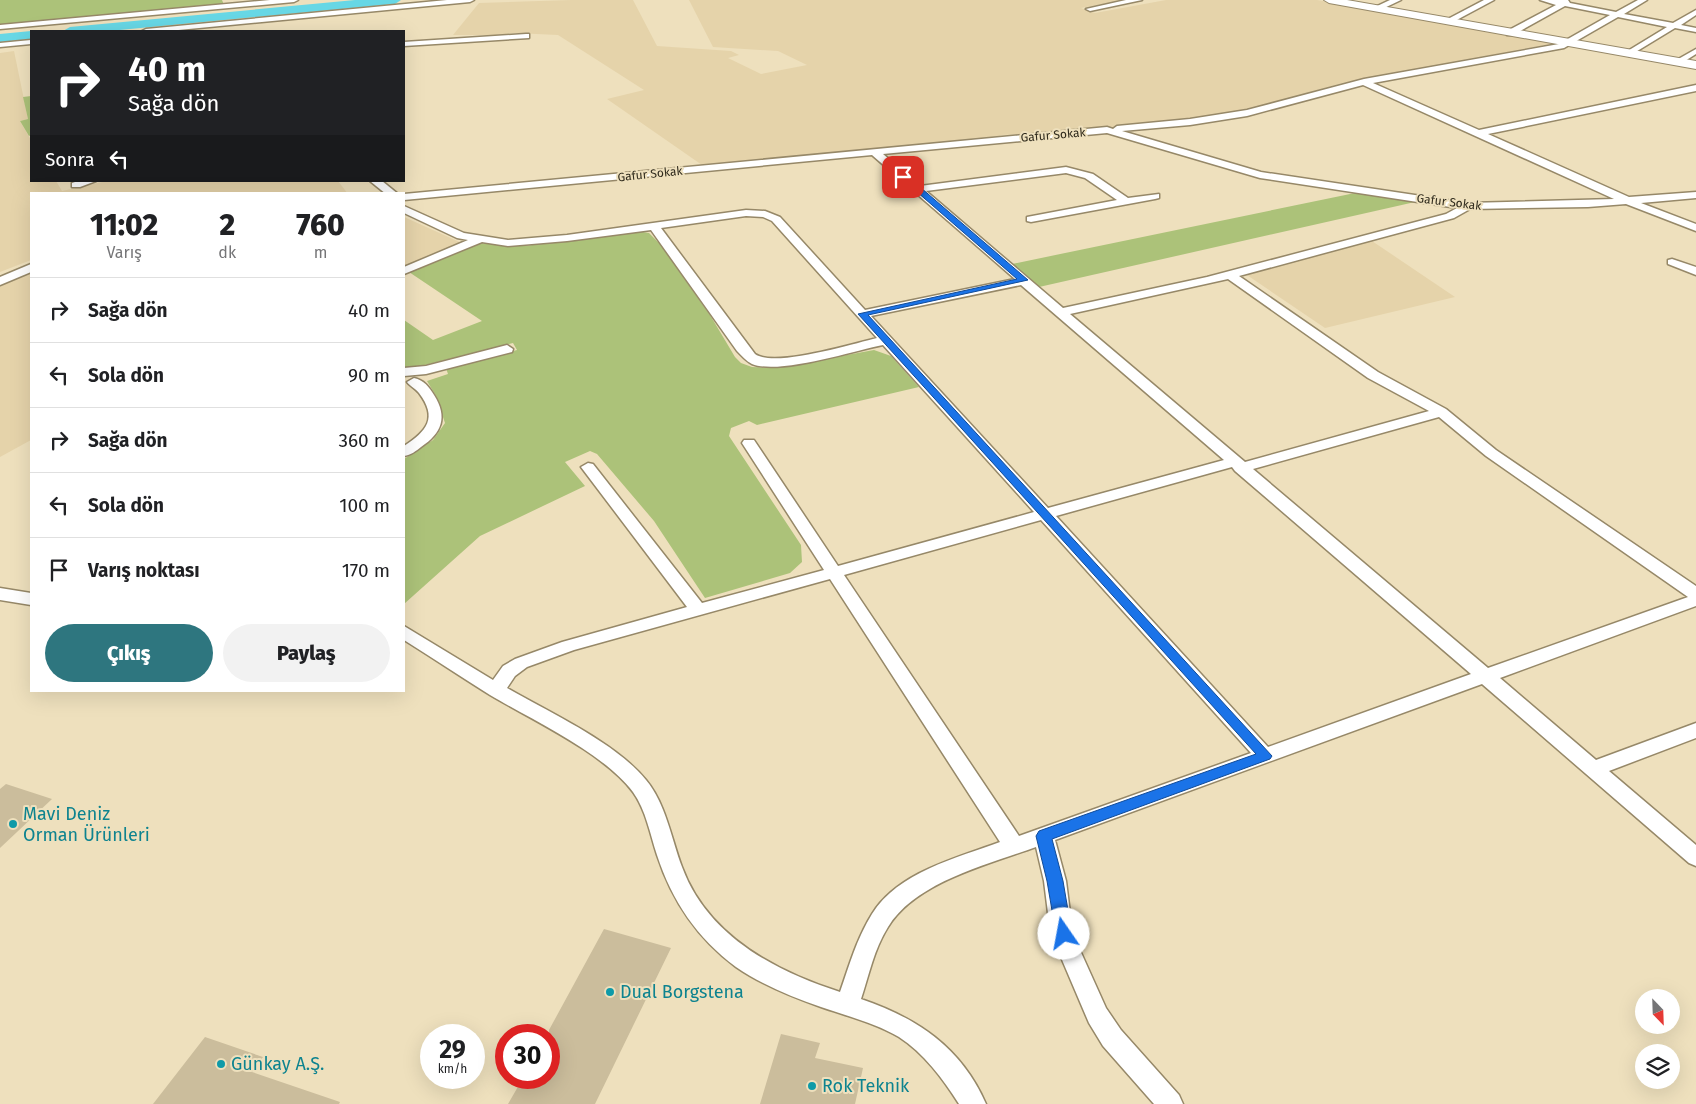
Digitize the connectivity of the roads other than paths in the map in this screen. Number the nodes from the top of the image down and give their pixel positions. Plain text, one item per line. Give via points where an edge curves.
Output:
1 (294, 0) edge
2 (470, 0) edge
3 (1138, 0) edge
4 (1328, 0) edge
5 (1397, 0) edge
6 (1490, 0) edge
7 (1544, 0) edge
8 (1643, 0) edge
9 (234, 2) edge
10 (1567, 2) edge
11 (1377, 8) junction
12 (1090, 9) dead end
13 (1696, 12) edge
14 (1617, 14) junction
15 (1448, 21) junction
16 (228, 24) junction
17 (1674, 26) junction
18 (0, 27) edge
19 (158, 30) edge
20 (233, 30) edge
21 (1696, 30) edge
22 (1510, 33) junction
23 (526, 36) dead end
24 (30, 42) edge
25 (1569, 43) junction
26 (405, 44) edge
27 (0, 45) edge
28 (1696, 51) edge
29 (1629, 54) junction
30 (1677, 62) junction
31 (1696, 65) edge
32 (1364, 82) junction
33 (1696, 88) edge
34 (1107, 130) junction
35 (1478, 133) junction
36 (874, 152) junction
37 (86, 182) edge
38 (376, 182) edge
39 (76, 184) dead end
40 (918, 189) junction
41 (390, 192) edge
42 (1696, 195) edge
43 (1155, 196) dead end
44 (405, 197) edge
45 (1676, 198) junction
46 (1125, 201) junction
47 (1625, 201) junction
48 (1468, 206) junction
49 (1696, 206) edge
50 (405, 209) edge
51 (1031, 219) dead end
52 (655, 227) junction
53 (1696, 228) edge
54 (478, 240) junction
55 (1672, 262) dead end
56 (30, 268) edge
57 (405, 271) edge
58 (1696, 271) edge
59 (1229, 274) junction
60 (0, 280) edge
61 (1024, 280) junction
62 (1060, 312) junction
63 (862, 314) junction
64 (886, 340) junction
65 (506, 349) dead end
66 (407, 380) edge
67 (1441, 412) junction
68 (749, 442) dead end
69 (405, 451) edge
70 (1237, 465) junction
71 (588, 466) dead end
72 (1044, 514) junction
73 (833, 573) junction
74 (0, 594) edge
75 (1696, 594) edge
76 (30, 599) edge
77 (1696, 600) edge
78 (698, 610) junction
79 (405, 633) edge
80 (1486, 677) junction
81 (496, 690) junction
82 (1696, 730) edge
83 (1265, 756) junction
84 (1594, 769) junction
85 (1044, 836) junction
86 (1014, 846) junction
87 (1696, 857) edge
88 (847, 1005) junction
89 (972, 1104) edge
90 (1170, 1104) edge

1 - 9 street
2 - 16 street
3 - 12 street
4 - 11 street
5 - 11 street
6 - 15 street
7 - 10 street
8 - 14 street
9 - 18 street
10 - 14 street
10 - 22 street
11 - 15 street
13 - 17 street
14 - 17 street
14 - 25 street
15 - 22 street
16 - 19 street
16 - 20 street
17 - 21 street
17 - 29 street
22 - 25 street
23 - 26 street
24 - 27 street
25 - 29 street
25 - 32 street
28 - 30 street
29 - 30 street
30 - 31 street
32 - 34 street via 1247,113
32 - 35 street
33 - 35 street
34 - 36 street, Gafur Sokak
34 - 48 street, Gafur Sokak via 1260,175
35 - 47 street
36 - 40 street
36 - 44 street, Gafur Sokak
37 - 39 street
38 - 41 street
40 - 46 street via 1066,170 1089,176
40 - 61 street
42 - 45 street, Gafur Sokak
43 - 46 street
45 - 47 street, Gafur Sokak
45 - 49 street
46 - 51 street
47 - 48 street, Gafur Sokak via 1520,207
47 - 53 street
48 - 59 street via 1450,216
50 - 54 street via 461,236
52 - 54 street via 533,242
52 - 63 street via 746,213 770,216 781,224
52 - 64 street via 742,348 758,362 779,362
54 - 57 street
55 - 58 street
56 - 60 street
59 - 62 street
59 - 67 street via 1374,375
61 - 62 street
61 - 63 street
62 - 70 street
63 - 64 street
64 - 72 street
65 - 66 street via 426,370
66 - 69 street via 425,391 436,411 437,420 427,436
67 - 70 street
67 - 75 street via 1491,453
68 - 73 street
70 - 72 street
70 - 80 street
71 - 78 street
72 - 73 street
72 - 83 street
73 - 78 street
73 - 86 street
74 - 76 street
77 - 80 street
78 - 81 street via 568,646 527,661 509,671
79 - 81 street
80 - 83 street
80 - 84 street
81 - 88 street via 588,745 644,788 682,891 701,920 726,947 771,976
82 - 84 street
83 - 85 street
84 - 87 street
85 - 86 street
85 - 90 street via 1060,921 1097,1015 1112,1038
86 - 88 street via 932,879 891,905 871,936
88 - 89 street via 896,1023 922,1041 942,1059

